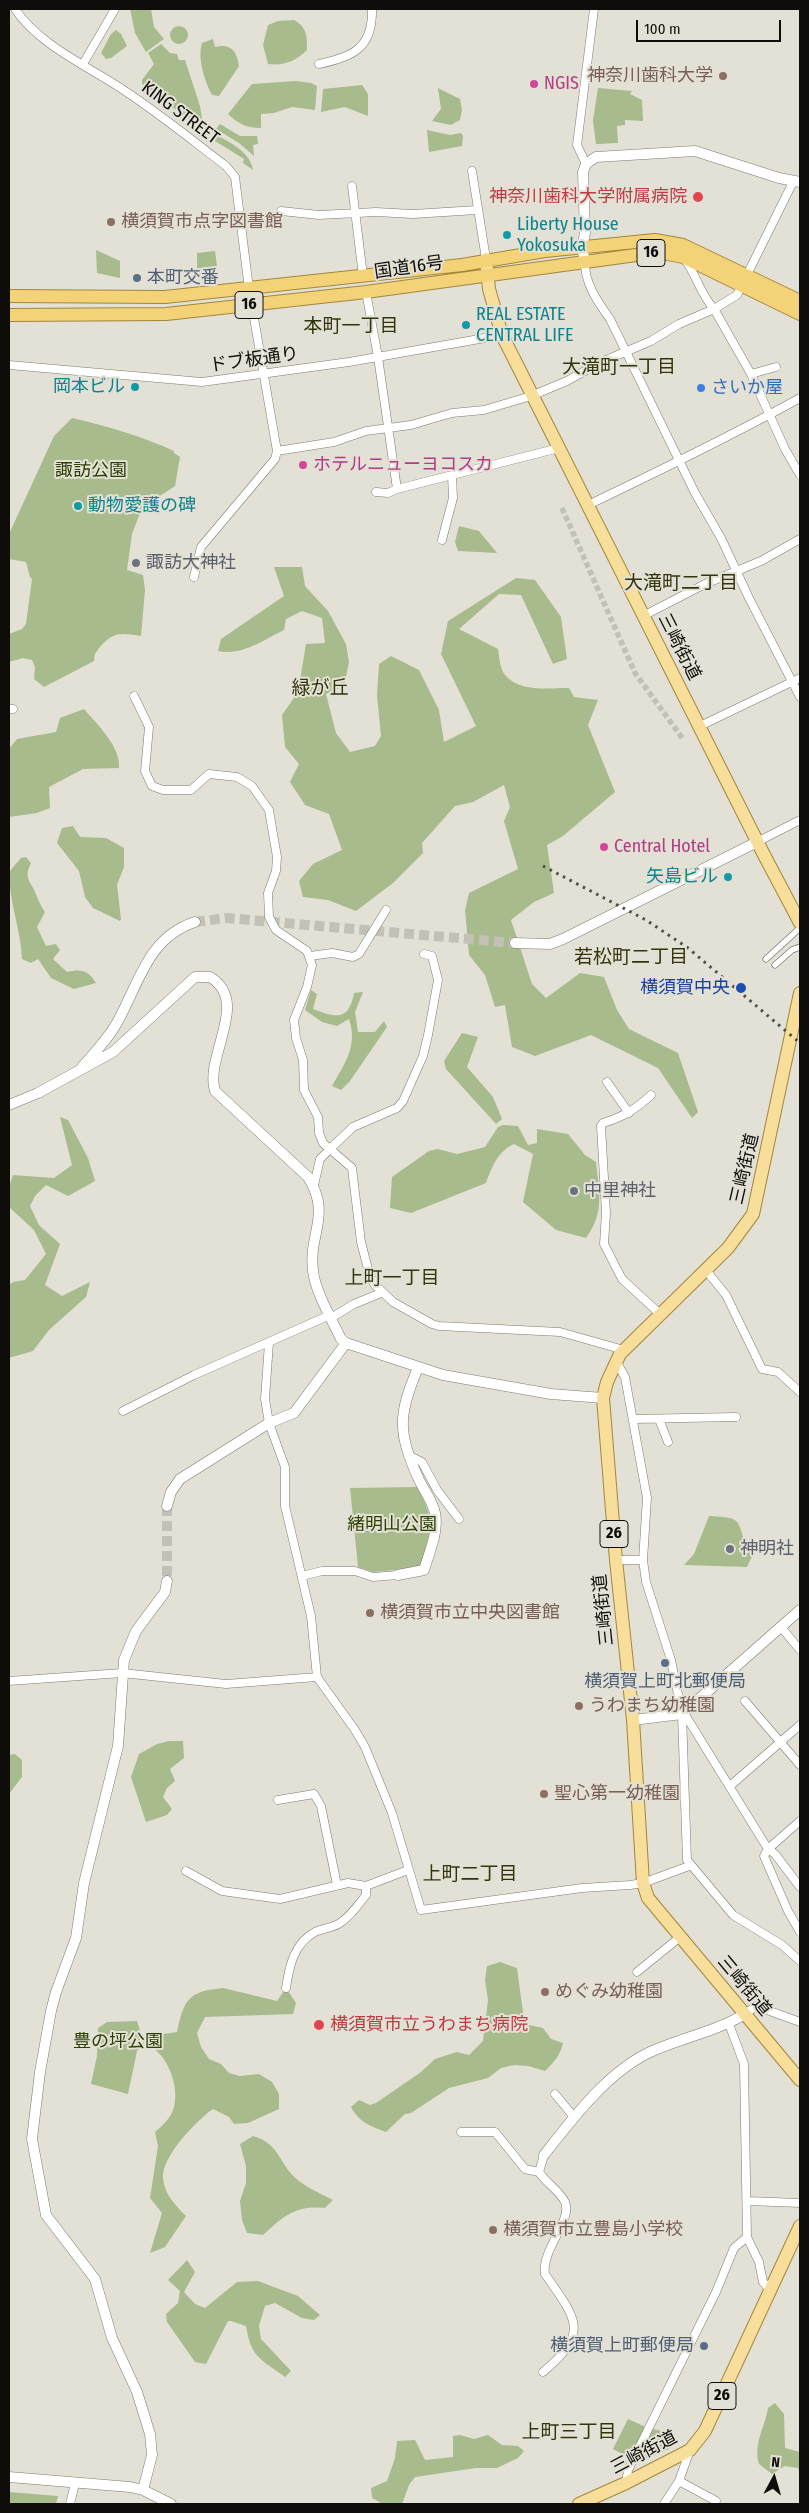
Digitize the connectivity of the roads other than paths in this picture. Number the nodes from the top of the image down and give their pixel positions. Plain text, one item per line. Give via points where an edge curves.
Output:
1 (15, 9) edge
2 (115, 9) edge
3 (372, 9) edge
4 (594, 9) edge
5 (84, 64) junction
6 (319, 64) dead end
7 (586, 164) junction
8 (472, 171) dead end
9 (797, 182) edge
10 (352, 186) dead end
11 (477, 210) junction
12 (281, 211) dead end
13 (355, 214) junction
14 (582, 248) junction
15 (683, 257) junction
16 (486, 260) junction
17 (584, 261) junction
18 (489, 275) junction
19 (363, 276) junction
20 (745, 280) junction
21 (249, 289) junction
22 (366, 292) junction
23 (9, 296) edge
24 (800, 301) edge
25 (252, 305) junction
26 (714, 309) junction
27 (800, 314) edge
28 (9, 315) edge
29 (502, 335) junction
30 (625, 352) junction
31 (378, 357) junction
32 (9, 365) edge
33 (776, 367) dead end
34 (263, 373) junction
35 (751, 374) junction
36 (532, 396) junction
37 (800, 398) edge
38 (769, 415) junction
39 (388, 429) junction
40 (559, 448) junction
41 (277, 451) junction
42 (680, 460) junction
43 (800, 474) edge
44 (452, 475) junction
45 (397, 489) junction
46 (376, 492) dead end
47 (588, 505) junction
48 (800, 539) edge
49 (442, 540) dead end
50 (736, 571) junction
51 (194, 577) dead end
52 (643, 616) junction
53 (796, 680) edge
54 (134, 696) dead end
55 (800, 697) edge
56 (700, 726) junction
57 (800, 820) edge
58 (757, 842) junction
59 (386, 910) dead end
60 (194, 922) tunnel mouth
61 (800, 923) edge
62 (800, 928) edge
63 (789, 936) junction
64 (515, 943) tunnel mouth
65 (799, 947) edge
66 (424, 954) dead end
67 (310, 956) junction
68 (766, 959) dead end
69 (775, 965) dead end
70 (800, 993) edge
71 (77, 1072) junction
72 (607, 1082) dead end
73 (651, 1095) dead end
74 (9, 1105) edge
75 (629, 1113) junction
76 (331, 1148) junction
77 (314, 1186) junction
78 (705, 1269) junction
79 (381, 1293) junction
80 (660, 1314) junction
81 (330, 1317) junction
82 (269, 1343) junction
83 (346, 1343) junction
84 (620, 1355) junction
85 (418, 1368) junction
86 (800, 1392) edge
87 (603, 1398) junction
88 (123, 1411) dead end
89 (736, 1417) dead end
90 (659, 1418) junction
91 (633, 1419) junction
92 (269, 1423) junction
93 (668, 1442) dead end
94 (408, 1455) junction
95 (167, 1506) tunnel mouth
96 (459, 1519) dead end
97 (616, 1560) junction
98 (643, 1560) junction
99 (398, 1575) joint
100 (302, 1576) junction
101 (167, 1581) tunnel mouth
102 (800, 1610) edge
103 (781, 1628) junction
104 (800, 1650) edge
105 (122, 1674) junction
106 (318, 1677) junction
107 (9, 1681) edge
108 (745, 1701) dead end
109 (683, 1714) junction
110 (633, 1720) junction
111 (800, 1726) edge
112 (780, 1743) junction
113 (800, 1765) edge
114 (730, 1786) junction
115 (278, 1800) dead end
116 (800, 1821) edge
117 (768, 1849) junction
118 (689, 1866) junction
119 (408, 1870) junction
120 (186, 1871) dead end
121 (643, 1883) junction
122 (337, 1884) junction
123 (366, 1886) junction
124 (800, 1887) edge
125 (800, 1932) edge
126 (680, 1937) junction
127 (800, 1961) edge
128 (637, 1972) dead end
129 (286, 1988) dead end
130 (745, 2014) junction
131 (800, 2022) edge
132 (728, 2024) junction
133 (800, 2080) edge
134 (555, 2094) dead end
135 (574, 2117) junction
136 (461, 2132) dead end
137 (544, 2155) joint
138 (539, 2172) junction
139 (747, 2201) junction
140 (800, 2203) edge
141 (800, 2226) edge
142 (748, 2237) junction
143 (770, 2291) junction
144 (543, 2372) dead end
145 (690, 2450) junction
146 (9, 2477) edge
147 (679, 2481) junction
148 (75, 2483) junction
149 (626, 2484) junction
150 (143, 2490) junction
151 (716, 2501) dead end
152 (70, 2504) edge
153 (170, 2504) edge
154 (581, 2504) edge
155 (664, 2504) edge

1 - 5 street, KING STREET via 25,23
2 - 5 street
3 - 6 street via 371,28 357,51 344,59
4 - 7 street via 578,145
5 - 21 street, KING STREET via 226,166 235,177
7 - 9 street via 596,157 686,150
7 - 14 street via 583,172 585,233
8 - 11 street
9 - 20 street
10 - 13 street
11 - 13 street
11 - 16 street
12 - 13 street via 319,216
13 - 19 street
14 - 16 highway, 国道16号 / 16
14 - 17 street
14 - 20 highway, 国道16号 / 16 via 669,241 683,245
15 - 17 highway, 国道16号 / 16 via 658,252
15 - 20 highway, 国道16号 / 16
15 - 26 street
16 - 18 main road, 三崎街道
16 - 19 highway, 国道16号 / 16
17 - 18 highway, 国道16号 / 16
17 - 30 street via 587,279
18 - 22 highway, 国道16号 / 16
18 - 29 main road, 三崎街道 via 489,289
19 - 21 highway, 国道16号 / 16
20 - 24 highway, 国道16号 / 16
20 - 26 street via 737,295
20 - 27 highway, 国道16号 / 16
21 - 23 highway, 国道16号 / 16 via 165,297
21 - 25 street, KING STREET
22 - 25 highway, 国道16号 / 16
22 - 31 street
25 - 28 highway, 国道16号 / 16 via 166,314
25 - 34 street, KING STREET
26 - 30 street
26 - 35 street
29 - 31 street, ドブ板通り
29 - 36 main road, 三崎街道
30 - 36 street
30 - 42 street
31 - 34 street, ドブ板通り
31 - 39 street
32 - 34 street, ドブ板通り via 202,382
33 - 35 street
34 - 41 street, KING STREET
35 - 38 street
36 - 39 street via 484,410 445,415
36 - 40 main road, 三崎街道
37 - 38 street
38 - 42 street
38 - 43 street via 784,449
39 - 41 street
39 - 45 street
40 - 44 street
40 - 47 main road, 三崎街道
41 - 51 street via 275,459 201,547
42 - 47 street
42 - 50 street
44 - 45 street
44 - 49 street via 453,498
45 - 46 street via 388,493
47 - 52 main road, 三崎街道
48 - 50 street
50 - 52 street
50 - 53 street
52 - 56 main road, 三崎街道
53 - 55 street
53 - 56 street
54 - 67 street via 149,727 145,771 152,786 163,790 191,790 203,777 216,773 237,777 252,786 261,797 273,825 276,857 276,871 268,893 269,917 276,930
56 - 58 main road, 三崎街道
57 - 58 street
58 - 61 main road, 三崎街道
58 - 64 street via 563,939 550,944
59 - 67 street via 359,954 353,958 332,953
60 - 71 street via 164,938 152,952 118,1021
62 - 63 street
63 - 65 street
63 - 68 street
65 - 69 street
66 - 76 street via 432,956 438,980 423,1056 402,1101 397,1108 353,1127
67 - 76 street via 312,966 307,987 294,1020 303,1060 304,1090 318,1117 318,1132
70 - 78 main road, 三崎街道 / 26 via 753,1214 728,1248
71 - 74 street
71 - 77 street via 113,1052 195,978 210,977 222,987 227,1002 213,1074 215,1091
72 - 75 street
73 - 75 street
75 - 80 street via 601,1126 606,1213 604,1244 622,1280
76 - 77 street via 320,1159
76 - 79 street via 352,1168 361,1242 368,1269
77 - 81 street via 320,1207 313,1274
78 - 80 main road, 三崎街道 / 26
78 - 86 street via 726,1295 762,1369 778,1372
79 - 81 street
79 - 84 street via 432,1324 560,1332
80 - 84 main road, 三崎街道 / 26
81 - 82 street
81 - 83 street
82 - 88 street via 194,1375
82 - 92 street via 265,1398
83 - 85 street
83 - 92 street via 294,1413
84 - 87 main road, 三崎街道 / 26
84 - 91 street
85 - 87 street via 464,1380 551,1394
85 - 94 street via 402,1417
87 - 97 main road, 三崎街道 / 26
89 - 90 street
90 - 91 street
90 - 93 street
91 - 98 street via 646,1498
92 - 95 street via 180,1479
92 - 100 street via 285,1467 285,1506
94 - 96 street via 422,1462 437,1490
94 - 99 street via 435,1514 433,1543 424,1570
97 - 98 street
97 - 110 main road, 三崎街道 / 26
98 - 109 street via 646,1582 671,1660
99 - 100 street via 373,1577 355,1571 322,1571
100 - 106 street
101 - 105 street via 165,1592 136,1631
102 - 103 street
103 - 104 street
103 - 109 street
105 - 106 street via 226,1684
105 - 107 street
105 - 150 street via 118,1746 84,1883 76,1938 51,2012 32,2139 46,2215 96,2279 112,2338 142,2409 152,2446
106 - 119 street via 365,1748 392,1813
108 - 112 street
109 - 110 street
109 - 114 street
109 - 118 street
110 - 121 main road, 三崎街道 / 26
111 - 112 street
112 - 113 street
112 - 114 street
114 - 117 street
115 - 122 street via 314,1794 321,1806
116 - 117 street
117 - 124 street
117 - 125 street via 766,1861
118 - 121 street
118 - 127 street via 733,1915 782,1945
119 - 121 street via 421,1910
119 - 123 street
120 - 122 street via 222,1891 280,1899
121 - 126 main road, 三崎街道 / 26 via 648,1898
122 - 123 street
123 - 129 street via 366,1895 349,1918 315,1932 298,1948 290,1961
126 - 128 street
126 - 130 main road, 三崎街道 / 26
130 - 131 street via 756,2006
130 - 132 street
130 - 133 main road, 三崎街道 / 26
132 - 135 street via 670,2044 636,2060
132 - 139 street via 744,2064
134 - 135 street
135 - 137 street
136 - 138 street via 495,2132 525,2169
137 - 138 street
138 - 144 street via 561,2197 566,2208 544,2268 572,2312 574,2333 559,2358
139 - 140 street
139 - 142 street
141 - 143 main road, 三崎街道 / 26
142 - 143 street via 759,2262 763,2282
142 - 149 street via 734,2248 716,2292 628,2470
143 - 145 main road, 三崎街道 / 26 via 705,2431
145 - 147 street
145 - 149 main road, 三崎街道 / 26
146 - 148 street
147 - 151 street
147 - 155 street
148 - 150 street
148 - 152 street
149 - 154 main road, 三崎街道 / 26
150 - 153 street

